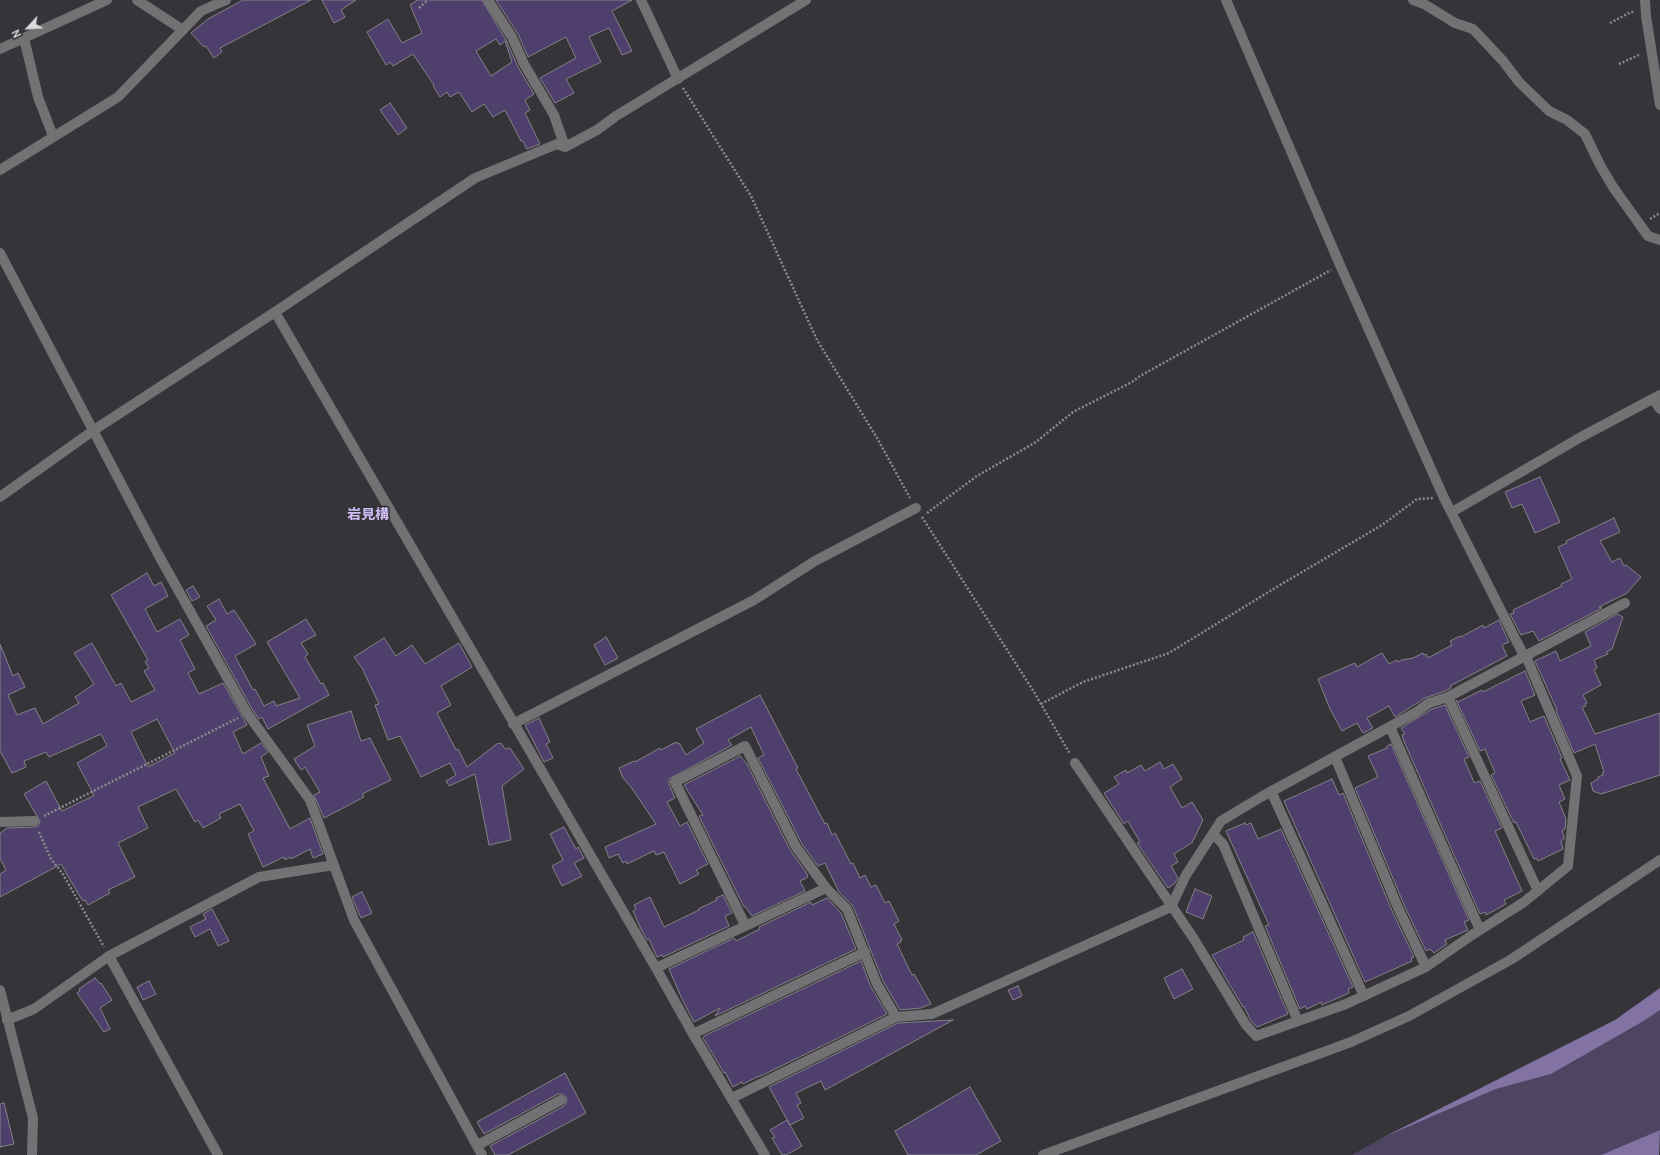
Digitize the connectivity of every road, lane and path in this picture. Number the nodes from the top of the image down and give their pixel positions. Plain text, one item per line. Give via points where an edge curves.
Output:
1 (107, 0) edge
2 (137, 0) edge
3 (226, 0) edge
4 (428, 0) edge
5 (488, 0) edge
6 (641, 0) edge
7 (806, 0) edge
8 (1226, 0) edge
9 (1413, 0) edge
10 (1645, 0) edge
11 (419, 8) dead end
12 (1646, 11) junction
13 (1610, 23) dead end
14 (183, 30) junction
15 (24, 38) junction
16 (0, 49) edge
17 (1652, 52) junction
18 (1619, 64) dead end
19 (678, 79) junction
20 (1660, 105) edge
21 (53, 136) junction
22 (565, 147) junction
23 (0, 170) edge
24 (1660, 240) edge
25 (0, 253) edge
26 (1340, 265) junction
27 (275, 312) junction
28 (1656, 397) edge
29 (1660, 409) edge
30 (94, 430) junction
31 (0, 497) edge
32 (1444, 498) junction
33 (916, 508) junction
34 (1452, 512) junction
35 (921, 517) junction
36 (1625, 603) dead end
37 (1524, 656) junction
38 (1448, 697) junction
39 (1041, 704) junction
40 (247, 713) junction
41 (513, 724) junction
42 (1390, 726) junction
43 (1335, 757) junction
44 (1075, 763) joint
45 (1271, 791) junction
46 (34, 821) junction
47 (0, 822) edge
48 (1213, 834) junction
49 (1660, 860) edge
50 (334, 865) junction
51 (826, 888) junction
52 (1538, 891) junction
53 (1171, 907) junction
54 (745, 925) junction
55 (1480, 930) junction
56 (865, 952) junction
57 (109, 956) junction
58 (1426, 967) junction
59 (656, 968) junction
60 (0, 990) edge
61 (1364, 996) junction
62 (896, 1017) junction
63 (7, 1020) junction
64 (1298, 1021) junction
65 (693, 1034) junction
66 (732, 1098) junction
67 (561, 1100) dead end
68 (478, 1145) junction
69 (32, 1155) edge
70 (218, 1155) edge
71 (482, 1155) edge
72 (765, 1155) edge
73 (1043, 1155) edge

1 - 15 street
2 - 14 street
3 - 14 street via 201,11
4 - 11 path
5 - 22 street via 512,37 524,64 554,115
6 - 19 street
7 - 19 street
8 - 26 street
9 - 24 street via 1473,29 1504,61 1518,82 1549,111 1567,120 1585,134 1613,187 1648,236
10 - 12 street
12 - 13 path via 1631,12
12 - 17 street
14 - 21 street via 118,97
15 - 16 street
15 - 21 street via 38,97
17 - 18 path via 1636,55
17 - 20 street
19 - 22 street
19 - 33 path via 751,196 817,340
21 - 23 street
22 - 27 street via 557,144 475,178
25 - 30 street
26 - 32 street
26 - 35 path via 1132,382 1073,412 1036,442 977,476
27 - 30 street
27 - 41 street
28 - 29 street
28 - 34 street
30 - 31 street
30 - 40 street via 158,554
32 - 34 street
32 - 39 path via 1417,499 1382,525 1169,653 1083,682
33 - 35 path
33 - 41 street via 815,561 754,600
34 - 37 street
35 - 39 path
36 - 37 street
37 - 38 street
37 - 52 street via 1577,776 1568,866
38 - 42 street via 1430,703
38 - 52 street
39 - 44 path
40 - 46 path
40 - 50 street via 310,800
41 - 59 street
42 - 43 street
42 - 55 street
43 - 45 street
43 - 58 street via 1399,910
44 - 53 street
45 - 48 street via 1222,821
45 - 61 street
46 - 47 street
46 - 57 path via 51,859 63,874
48 - 53 street via 1186,875
48 - 64 street via 1223,844
49 - 73 street via 1512,959 1409,1016 1351,1042
50 - 57 street via 259,877
50 - 68 street via 354,920
51 - 54 street
51 - 54 street via 796,846 745,746 675,782
51 - 56 street via 847,908
52 - 55 street
53 - 62 street via 932,1014
53 - 64 street via 1194,939 1246,1025 1256,1036
54 - 59 street
55 - 58 street
56 - 62 street via 877,984
56 - 65 street
57 - 63 street via 34,1009
57 - 70 street
58 - 61 street
59 - 65 street
60 - 63 street
61 - 64 street
62 - 66 street
63 - 69 street via 33,1118
65 - 66 street
66 - 72 street
67 - 68 street
68 - 71 street

